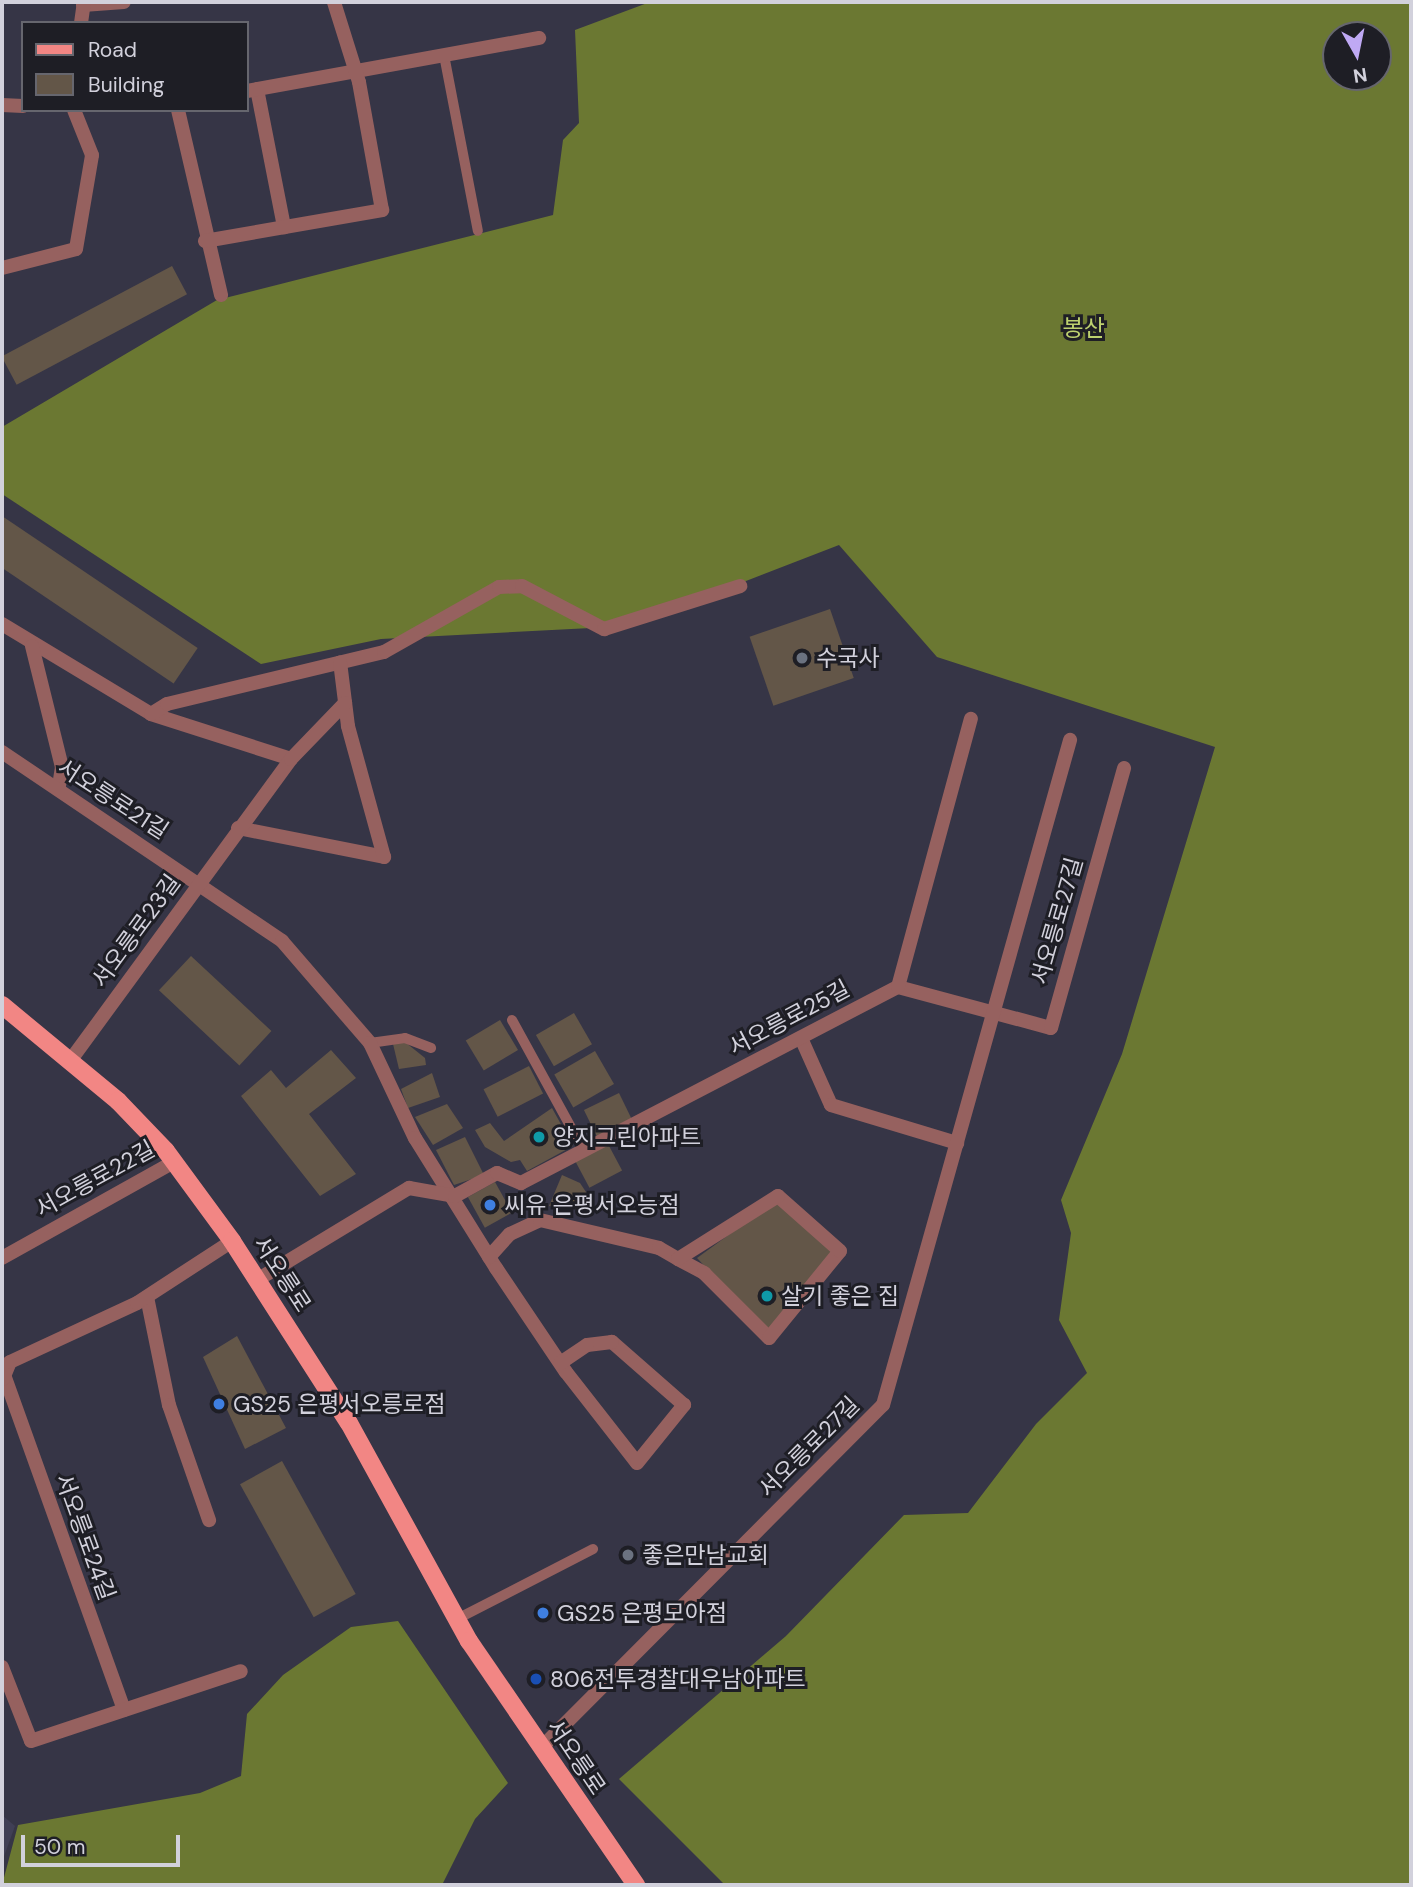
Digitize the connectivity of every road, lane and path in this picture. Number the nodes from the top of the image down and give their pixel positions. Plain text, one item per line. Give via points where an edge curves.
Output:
1 (124, 2) edge
2 (334, 2) edge
3 (83, 4) edge
4 (539, 38) dead end
5 (444, 55) junction
6 (351, 73) junction
7 (252, 90) edge
8 (2, 105) edge
9 (21, 106) edge
10 (75, 112) edge
11 (178, 112) edge
12 (284, 227) junction
13 (478, 231) dead end
14 (205, 241) junction
15 (2, 268) edge
16 (221, 295) dead end
17 (740, 586) dead end
18 (2, 624) edge
19 (32, 646) junction
20 (340, 662) junction
21 (345, 703) junction
22 (151, 714) junction
23 (971, 719) dead end
24 (1070, 740) dead end
25 (2, 752) edge
26 (291, 759) junction
27 (1124, 768) dead end
28 (59, 788) junction
29 (238, 828) junction
30 (199, 884) junction
31 (898, 987) junction
32 (2, 1005) edge
33 (993, 1015) junction
34 (512, 1020) dead end
35 (801, 1038) junction
36 (370, 1043) junction
37 (431, 1048) dead end
38 (70, 1061) junction
39 (957, 1143) junction
40 (583, 1151) junction
41 (174, 1162) junction
42 (455, 1196) junction
43 (232, 1241) junction
44 (489, 1257) junction
45 (2, 1258) edge
46 (678, 1259) junction
47 (257, 1280) junction
48 (147, 1297) junction
49 (560, 1363) junction
50 (2, 1376) edge
51 (209, 1520) dead end
52 (593, 1549) dead end
53 (457, 1619) junction
54 (2, 1667) edge
55 (241, 1671) dead end
56 (124, 1710) junction
57 (541, 1748) junction
58 (636, 1885) edge

1 - 3 street
2 - 6 street
4 - 5 street
5 - 6 street
5 - 13 lane
6 - 7 street
6 - 12 street via 359,82 382,210
7 - 12 street
8 - 9 street
10 - 15 street via 92,155 76,249
11 - 14 street
12 - 14 street
14 - 16 street
17 - 20 street via 604,629 522,586 499,587 384,652
18 - 19 street
19 - 22 street
19 - 28 street via 62,767
20 - 21 street
20 - 22 street via 167,704
21 - 26 street, 서오릉로23길
21 - 29 street via 384,857
22 - 26 street
23 - 31 street
24 - 33 street, 서오릉로27길
25 - 28 street, 서오릉로21길
26 - 29 street, 서오릉로23길
27 - 33 street, 서오릉로27길 via 1051,1028
28 - 30 street, 서오릉로21길
29 - 30 street, 서오릉로23길
30 - 36 street via 282,942
30 - 38 street, 서오릉로23길
31 - 33 street
31 - 35 street, 서오릉로25길
32 - 38 main road, 서오릉로
33 - 39 street, 서오릉로27길
34 - 40 lane
35 - 39 street via 831,1105
35 - 40 street, 서오릉로25길
36 - 37 lane via 405,1038
36 - 42 street via 415,1138
38 - 41 main road, 서오릉로
39 - 57 street, 서오릉로27길 via 883,1405
40 - 42 street, 서오릉로25길 via 521,1183 497,1173
41 - 43 main road, 서오릉로
41 - 45 street, 서오릉로22길
42 - 44 street
42 - 47 street via 409,1188
43 - 47 main road, 서오릉로
43 - 48 street, 서오릉로24길
44 - 46 street via 510,1234 540,1220 659,1248
44 - 49 street
46 - 46 street via 704,1273 769,1338 840,1251 778,1196
47 - 53 main road, 서오릉로 via 349,1423
48 - 50 street, 서오릉로24길 via 10,1362
48 - 51 street via 169,1405
49 - 49 street via 637,1463 684,1405 612,1342 587,1345
50 - 56 street, 서오릉로24길
52 - 53 lane
53 - 57 main road, 서오릉로
54 - 56 street via 31,1741
55 - 56 street
57 - 58 main road, 서오릉로

